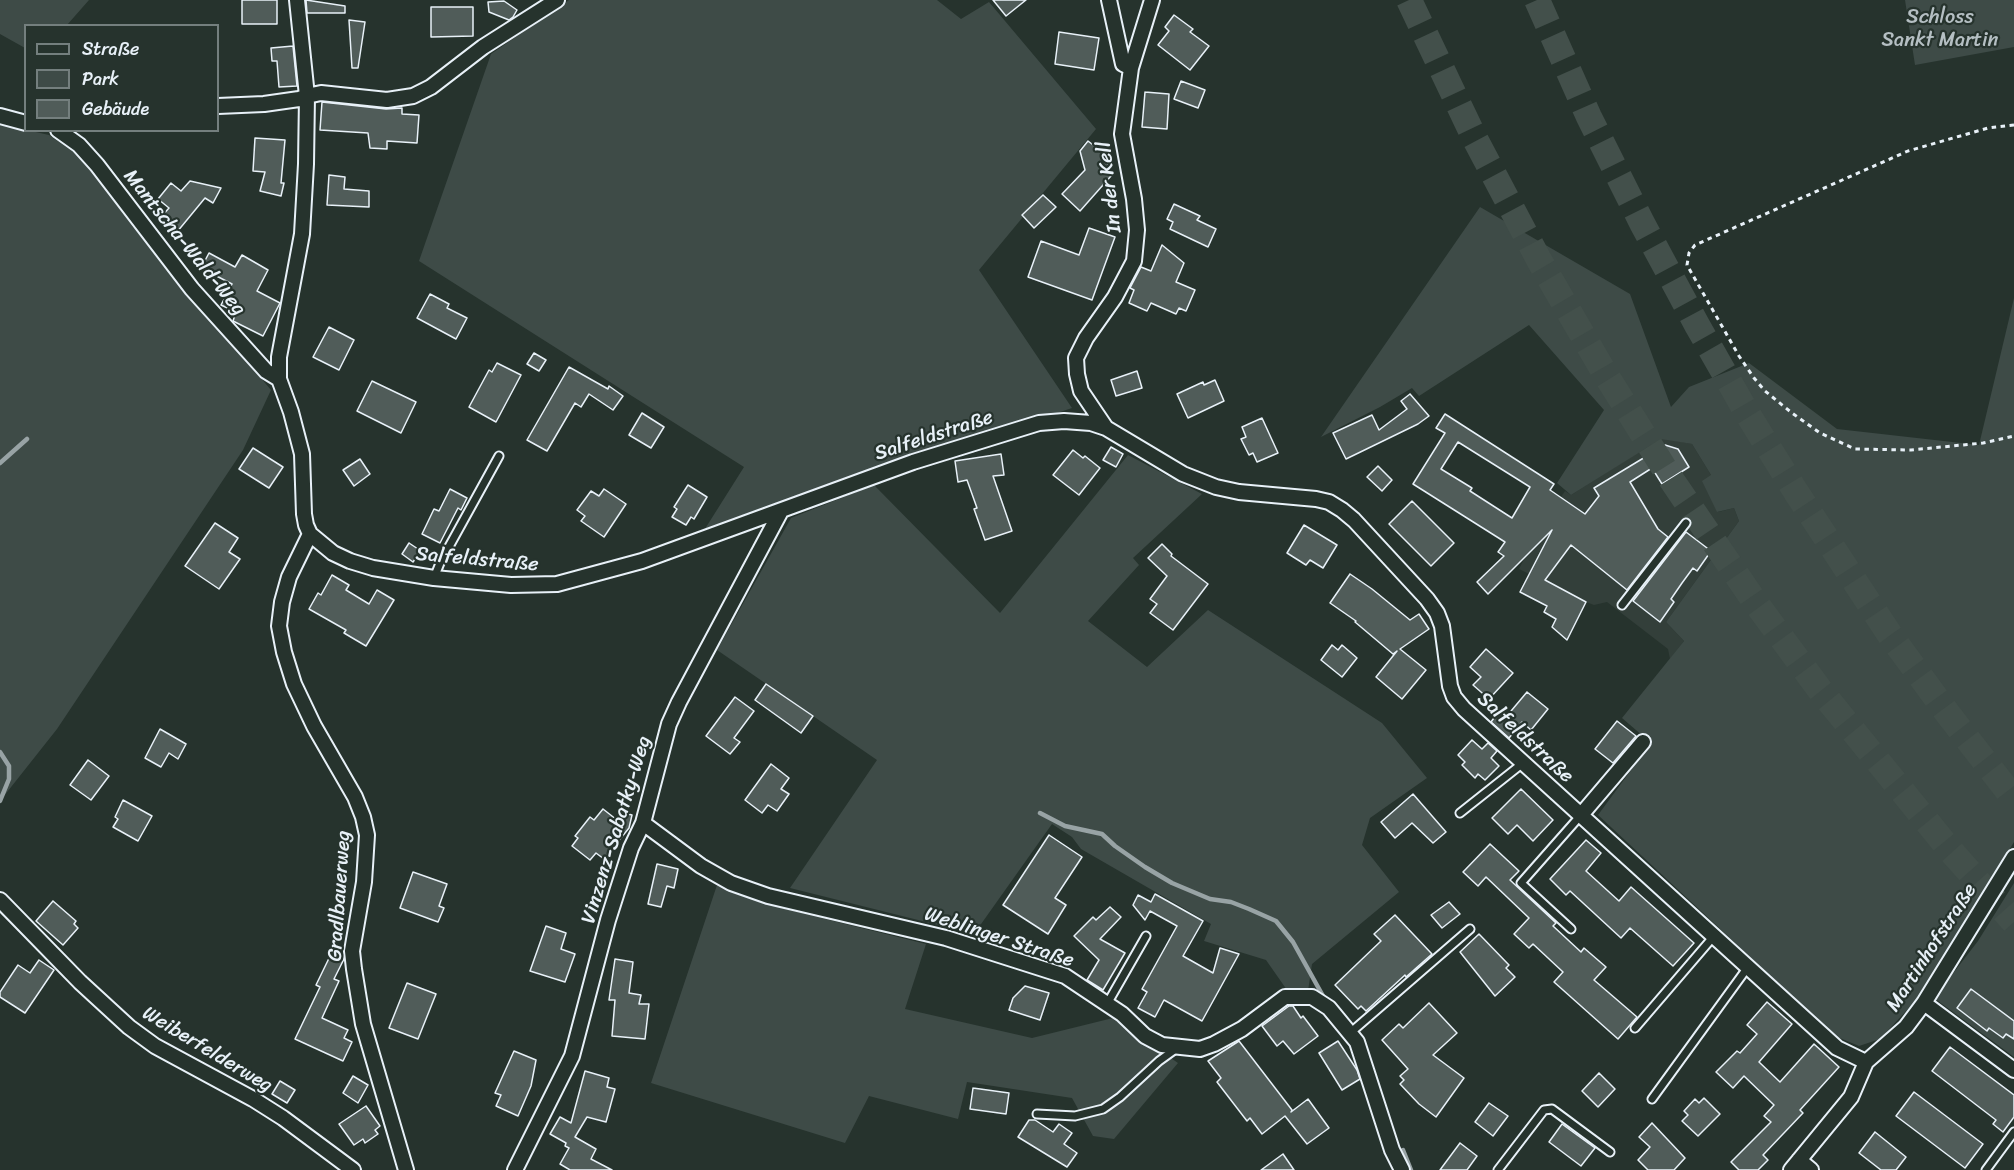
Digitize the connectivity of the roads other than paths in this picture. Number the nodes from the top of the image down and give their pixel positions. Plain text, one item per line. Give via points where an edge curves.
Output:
1 (297, 0) edge
2 (557, 0) edge
3 (1109, 0) edge
4 (1152, 0) edge
5 (1131, 68) junction
6 (307, 96) junction
7 (219, 106) edge
8 (0, 116) edge
9 (24, 122) edge
10 (61, 132) edge
11 (1076, 358) joint
12 (279, 379) junction
13 (1106, 428) junction
14 (499, 456) dead end
15 (781, 511) junction
16 (1686, 523) dead end
17 (310, 534) junction
18 (434, 578) junction
19 (1622, 605) dead end
20 (1643, 742) dead end
21 (1523, 763) junction
22 (1460, 813) dead end
23 (1581, 815) junction
24 (643, 823) junction
25 (2014, 857) edge
26 (0, 900) edge
27 (1470, 929) dead end
28 (1571, 929) dead end
29 (1146, 936) dead end
30 (1714, 936) junction
31 (1748, 967) junction
32 (1924, 1003) junction
33 (1107, 1004) junction
34 (1635, 1028) dead end
35 (1350, 1033) junction
36 (1179, 1047) junction
37 (1866, 1062) junction
38 (2014, 1070) edge
39 (1652, 1099) dead end
40 (1037, 1114) dead end
41 (2014, 1132) edge
42 (1610, 1152) dead end
43 (1795, 1165) edge
44 (353, 1170) edge
45 (406, 1170) edge
46 (515, 1170) edge
47 (1402, 1170) edge
48 (1498, 1170) edge
49 (1810, 1170) edge
50 (1986, 1170) edge

1 - 6 street
2 - 6 street via 413,96 387,100 321,93
3 - 5 street via 1123,64
4 - 5 street, In der Kell
5 - 11 street, In der Kell via 1122,134 1137,230 1134,261
6 - 7 street via 264,104
6 - 12 street via 302,234 279,357
8 - 9 street
10 - 12 street, Mantscha-Wald-Weg via 97,165 192,289 266,371
11 - 13 street, Salfeldstraße via 1081,391
12 - 17 street via 302,454 304,514
13 - 15 street, Salfeldstraße via 1091,423 1039,423 913,462
13 - 21 street, Salfeldstraße via 1183,474 1216,487 1316,499 1342,510 1427,598 1442,626 1454,697
14 - 18 lane
15 - 18 street, Salfeldstraße via 642,561 557,584 510,585
15 - 24 street, Vinzenz-Sabatky-Weg via 669,724
16 - 19 lane
17 - 18 street, Salfeldstraße via 350,561
17 - 45 street, Gradlbauerweg via 289,578 279,626 294,684 363,817 367,836 352,951 354,969 363,1024
20 - 23 street
21 - 22 lane
21 - 23 street, Salfeldstraße
23 - 28 lane via 1521,883
23 - 30 street, Salfeldstraße
24 - 33 street, Weblinger Straße via 731,883 768,896 946,938 1065,976
24 - 46 street, Vinzenz-Sabatky-Weg via 608,920 572,1056
25 - 32 street, Martinhofstraße
26 - 44 street, Weiberfelderweg via 80,982 154,1046 253,1098
27 - 35 lane
29 - 33 lane
30 - 31 street, Salfeldstraße
30 - 34 lane
31 - 37 street, Salfeldstraße via 1837,1048
31 - 39 lane
32 - 37 street, Martinhofstraße via 1906,1027
32 - 38 street
33 - 36 street, Weblinger Straße via 1145,1036 1162,1045
35 - 36 street, Weblinger Straße via 1329,1008 1312,997 1285,997 1214,1044 1200,1049
35 - 47 street, Weblinger Straße via 1357,1042
36 - 40 lane via 1103,1109 1075,1116
37 - 43 street, Martinhofstraße via 1851,1097
41 - 50 lane
42 - 48 lane via 1552,1109 1544,1110
43 - 49 street

